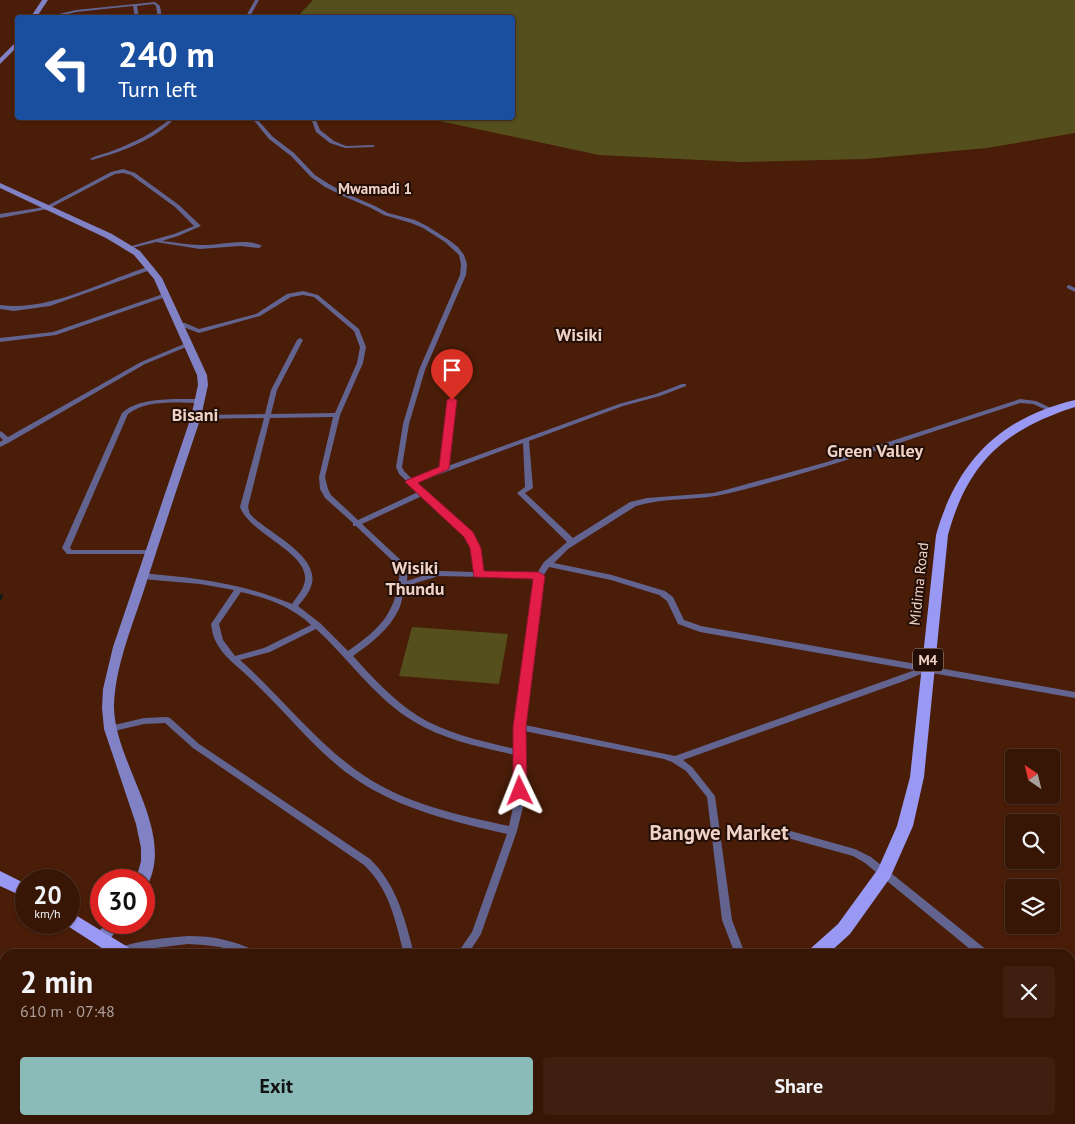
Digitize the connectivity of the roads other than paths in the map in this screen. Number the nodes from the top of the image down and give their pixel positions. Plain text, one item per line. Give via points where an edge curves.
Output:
1 (45, 0) edge
2 (257, 0) edge
3 (155, 2) edge
4 (135, 5) junction
5 (34, 15) edge
6 (54, 15) edge
7 (137, 15) edge
8 (160, 15) edge
9 (249, 15) edge
10 (15, 45) edge
11 (0, 62) edge
12 (170, 120) edge
13 (256, 120) edge
14 (313, 120) edge
15 (373, 146) dead end
16 (92, 159) dead end
17 (0, 185) edge
18 (45, 208) junction
19 (0, 216) edge
20 (151, 242) junction
21 (259, 246) dead end
22 (130, 248) junction
23 (151, 268) junction
24 (166, 295) junction
25 (0, 307) edge
26 (180, 324) junction
27 (0, 340) edge
28 (300, 340) dead end
29 (189, 344) junction
30 (684, 385) dead end
31 (452, 400) dead end
32 (201, 401) junction
33 (1075, 402) edge
34 (1051, 410) junction
35 (268, 415) junction
36 (337, 415) junction
37 (196, 417) junction
38 (0, 433) edge
39 (526, 439) junction
40 (8, 441) junction
41 (0, 445) edge
42 (444, 469) junction
43 (410, 482) junction
44 (423, 493) junction
45 (356, 524) junction
46 (572, 542) junction
47 (150, 552) junction
48 (547, 564) junction
49 (404, 567) junction
50 (440, 574) junction
51 (478, 574) junction
52 (142, 576) junction
53 (539, 576) junction
54 (238, 588) junction
55 (402, 589) junction
56 (294, 607) junction
57 (317, 625) junction
58 (349, 655) junction
59 (234, 659) junction
60 (926, 669) junction
61 (1075, 695) edge
62 (519, 727) junction
63 (110, 729) junction
64 (519, 753) junction
65 (675, 759) junction
66 (512, 831) junction
67 (787, 834) dead end
68 (146, 869) edge
69 (884, 873) junction
70 (0, 878) edge
71 (15, 886) edge
72 (80, 925) edge
73 (105, 934) edge
74 (101, 939) junction
75 (118, 949) edge
76 (135, 949) edge
77 (238, 949) edge
78 (407, 949) edge
79 (466, 949) edge
80 (738, 949) edge
81 (822, 949) edge
82 (978, 949) edge

1 - 5 street
2 - 9 street
3 - 4 street
3 - 8 street
4 - 6 street via 100,6
4 - 7 street
10 - 11 street
12 - 16 street via 150,136
13 - 43 street via 312,176 360,203 426,226 463,255 463,275 422,370 406,424 399,467
14 - 15 street via 318,131 332,142 345,147
17 - 18 street
18 - 19 street
18 - 20 street via 113,173 129,172 177,206 198,226
18 - 22 street
20 - 21 street via 200,247
20 - 22 street
22 - 23 street
23 - 24 street
23 - 25 street via 48,305 14,310
24 - 26 street
24 - 27 street via 54,334
26 - 29 street
26 - 36 street via 199,331 262,314 289,295 313,294 353,325 363,347 354,378
28 - 35 street via 274,390
29 - 32 street via 202,375
29 - 40 street via 143,363
30 - 39 street
31 - 42 street
32 - 37 street
32 - 47 street via 144,403 124,413 66,548 70,552
33 - 34 main road, Midima Road / M4
34 - 46 street via 1034,402 1020,401 830,463 730,491 648,500 626,507
34 - 60 main road, Midima Road / M4 via 1017,426 996,442 955,491 942,535
35 - 36 street
35 - 37 street
35 - 56 street via 244,507 253,522 292,552 308,570 306,588
36 - 45 street via 322,484 328,496
37 - 47 street
38 - 40 street
39 - 42 street
39 - 46 street via 530,488 521,493
40 - 41 street
42 - 43 street
43 - 44 street
44 - 45 street
44 - 51 street via 469,535 475,548
45 - 49 street
46 - 48 street
47 - 52 street
48 - 53 street
48 - 60 street via 662,593 673,603 678,619 689,626
49 - 50 street
49 - 55 street
50 - 51 street
50 - 55 street via 417,580
51 - 53 street
52 - 54 street
52 - 63 street via 109,689
53 - 62 street
54 - 56 street
54 - 59 street via 215,624 219,641
55 - 58 street via 388,621
56 - 57 street
57 - 58 street
57 - 59 street via 267,650
58 - 64 street via 386,695 424,724 451,736
59 - 66 street via 340,762 365,780 422,809
60 - 61 street
60 - 65 street
60 - 69 main road, Midima Road / M4 via 917,777 904,826
62 - 64 street
62 - 65 street
63 - 68 street via 143,824 148,848
63 - 78 street via 144,721 167,720 196,746 367,862 389,889
64 - 66 street via 520,791
65 - 80 street via 689,769 711,796 727,920
66 - 79 street via 476,934
67 - 69 street via 856,853
69 - 81 main road, Midima Road / M4 via 844,929
69 - 82 street
70 - 71 main road
72 - 74 main road
73 - 74 street
74 - 75 main road
76 - 77 street via 166,941 202,939

